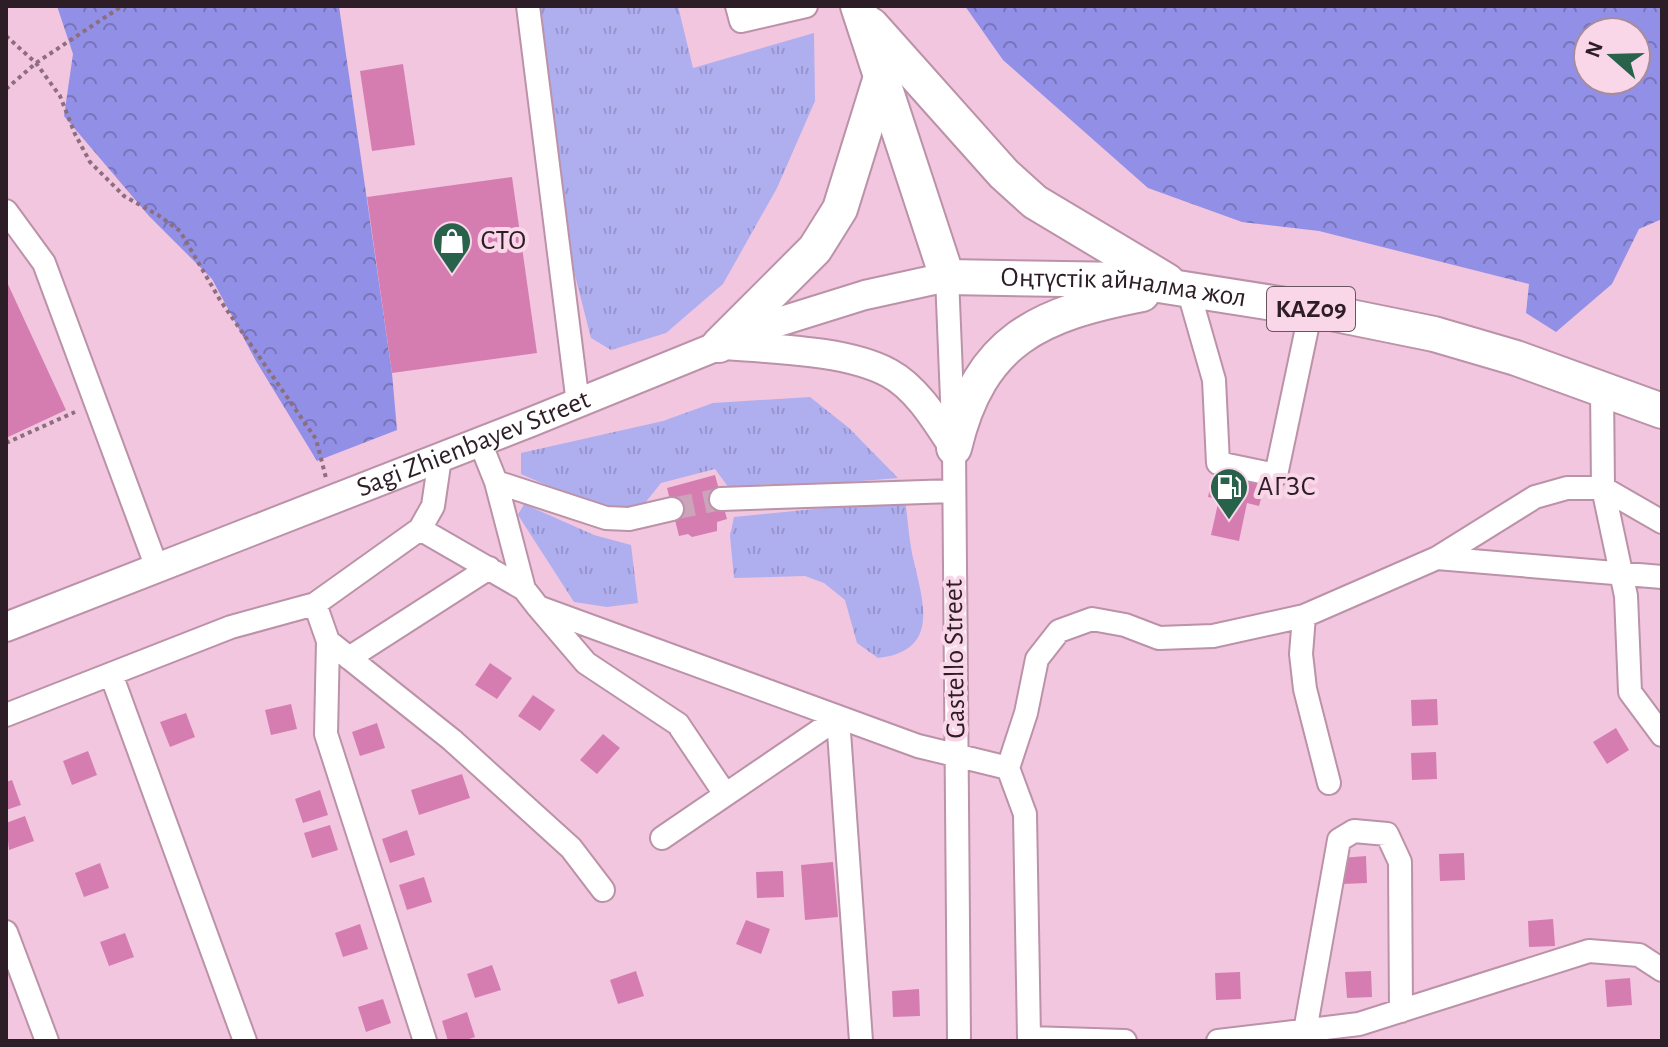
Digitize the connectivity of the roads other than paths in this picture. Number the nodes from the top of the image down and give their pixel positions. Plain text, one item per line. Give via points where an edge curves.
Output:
1 (528, 6) edge
2 (737, 6) edge
3 (806, 6) edge
4 (860, 11) edge
5 (881, 77) junction
6 (6, 211) edge
7 (947, 277) junction
8 (1182, 288) junction
9 (1311, 309) junction
10 (719, 345) junction
11 (1602, 388) junction
12 (578, 404) junction
13 (1662, 411) edge
14 (480, 442) junction
15 (954, 448) junction
16 (440, 458) junction
17 (496, 482) junction
18 (1603, 488) junction
19 (953, 491) junction
20 (721, 499) tunnel mouth
21 (672, 509) tunnel mouth
22 (1662, 522) edge
23 (420, 529) junction
24 (1437, 558) junction
25 (157, 568) junction
26 (489, 568) junction
27 (1621, 574) junction
28 (1662, 577) edge
29 (524, 589) junction
30 (315, 604) junction
31 (538, 607) junction
32 (1304, 616) junction
33 (6, 627) edge
34 (328, 641) junction
35 (349, 658) junction
36 (111, 674) junction
37 (6, 715) edge
38 (838, 718) junction
39 (1662, 735) edge
40 (956, 757) junction
41 (1008, 768) junction
42 (1329, 783) dead end
43 (725, 794) junction
44 (662, 838) dead end
45 (603, 890) dead end
46 (6, 932) edge
47 (1662, 970) edge
48 (1401, 1011) junction
49 (1305, 1031) junction
50 (1029, 1040) edge
51 (47, 1041) edge
52 (245, 1041) edge
53 (425, 1041) edge
54 (861, 1041) edge
55 (959, 1041) edge
56 (1125, 1041) edge
57 (1218, 1041) edge

1 - 12 street
2 - 3 street via 741,21
4 - 5 highway, KAZ09
4 - 8 highway, KAZ09 via 1035,202
5 - 7 highway, KAZ09
5 - 10 highway via 840,209 815,249
6 - 25 street via 44,263
7 - 8 highway, Оңтүстік айналма жол / KAZ09 via 1081,278
7 - 10 main road, Sagi Zhienbayev Street via 810,311
7 - 15 street, Gastello Street
8 - 9 highway, Оңтүстік айналма жол / KAZ09
8 - 9 street via 1214,380 1218,463 1276,475
8 - 15 highway via 1088,304 1018,336 983,371 961,416
9 - 11 highway, Оңтүстік айналма жол / KAZ09 via 1434,334
10 - 12 main road, Sagi Zhienbayev Street
10 - 15 main road via 812,353 890,373 914,394
11 - 13 highway, Оңтүстік айналма жол / KAZ09
11 - 18 street
12 - 14 main road, Sagi Zhienbayev Street
14 - 16 main road, Sagi Zhienbayev Street
14 - 17 street
15 - 19 street, Gastello Street
16 - 23 street via 433,506
16 - 25 main road, Sagi Zhienbayev Street
17 - 21 street via 606,518 629,519
17 - 29 street
18 - 22 street
18 - 24 street via 1567,488 1535,497
18 - 27 street
19 - 20 street
19 - 40 street, Gastello Street
23 - 26 street
23 - 30 street
24 - 27 street
24 - 32 street
25 - 33 main road, Sagi Zhienbayev Street
26 - 29 street
26 - 35 street
27 - 28 street
27 - 39 street via 1630,692
29 - 31 street
30 - 34 street
30 - 36 street via 231,627
31 - 38 street
31 - 43 street via 586,663 678,724
32 - 41 street via 1213,636 1159,638 1092,619 1059,631 1037,659
32 - 42 street via 1305,689
34 - 35 street
34 - 53 street via 326,734
35 - 45 street via 452,740 571,848
36 - 37 street
36 - 52 street
38 - 40 street
38 - 43 street
38 - 54 street
40 - 41 street
40 - 55 street, Gastello Street
41 - 50 street via 1025,814
43 - 44 street
46 - 51 street
47 - 48 street via 1639,955 1589,951
48 - 49 street via 1359,1024
48 - 49 street via 1400,862 1387,834 1354,831 1339,840
49 - 57 street
50 - 56 street

